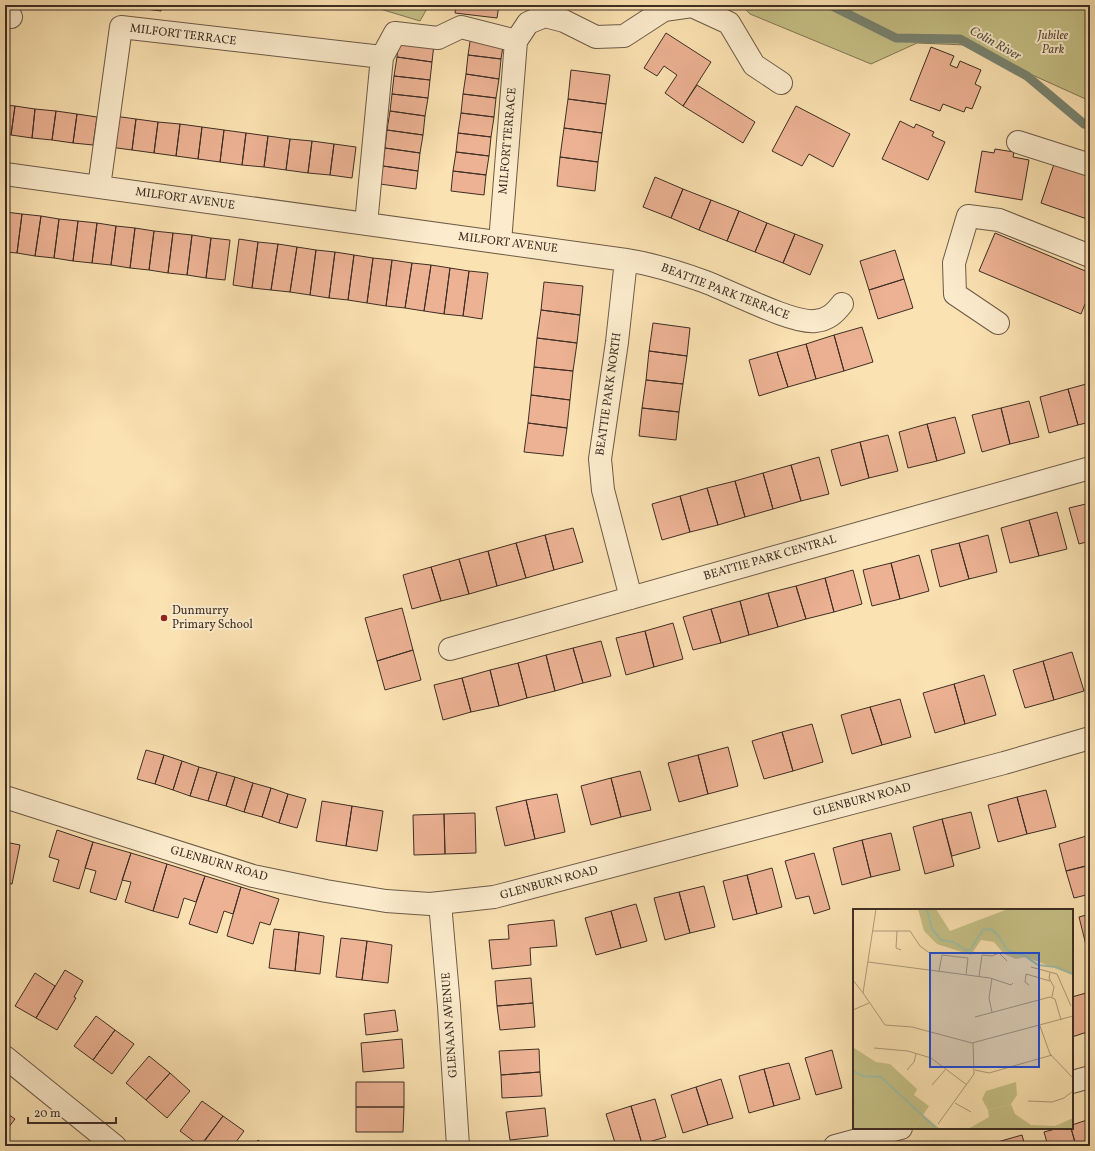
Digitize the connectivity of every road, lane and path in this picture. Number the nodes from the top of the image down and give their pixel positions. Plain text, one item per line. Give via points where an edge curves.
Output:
1 (516, 41) junction
2 (382, 57) junction
3 (781, 84) dead end
4 (1018, 142) dead end
5 (1090, 166) edge
6 (5, 174) edge
7 (99, 187) junction
8 (366, 224) junction
9 (500, 242) junction
10 (1090, 256) edge
11 (626, 260) junction
12 (842, 304) dead end
13 (998, 323) dead end
14 (1090, 468) edge
15 (631, 598) junction
16 (450, 649) dead end
17 (1090, 738) edge
18 (5, 797) edge
19 (440, 903) junction
20 (5, 1057) edge
21 (1090, 1077) edge
22 (1073, 1082) edge
23 (897, 1129) edge
24 (115, 1146) edge
25 (458, 1146) edge
26 (835, 1146) edge

1 - 2 street via 461,27 438,38 395,33
1 - 3 street via 528,23 545,16 564,20 596,37 624,36 664,10 692,6 729,23 754,65
1 - 9 street, MILFORT TERRACE
2 - 7 street, MILFORT TERRACE via 121,27
2 - 8 street
4 - 5 street
6 - 7 street, MILFORT AVENUE
7 - 8 street, MILFORT AVENUE
8 - 9 street, MILFORT AVENUE
9 - 11 street, MILFORT AVENUE
10 - 13 street via 999,220 968,216 954,263 955,294
11 - 12 street, BEATTIE PARK TERRACE via 650,264 702,281 792,318 814,322 833,316
11 - 15 street, BEATTIE PARK NORTH via 600,459 603,490
14 - 15 street, BEATTIE PARK CENTRAL
15 - 16 street, BEATTIE PARK CENTRAL
17 - 19 street, GLENBURN ROAD via 494,897
18 - 19 street, GLENBURN ROAD via 253,876 386,901
19 - 25 street, GLENAAN AVENUE
20 - 24 street
21 - 22 street
23 - 26 street

